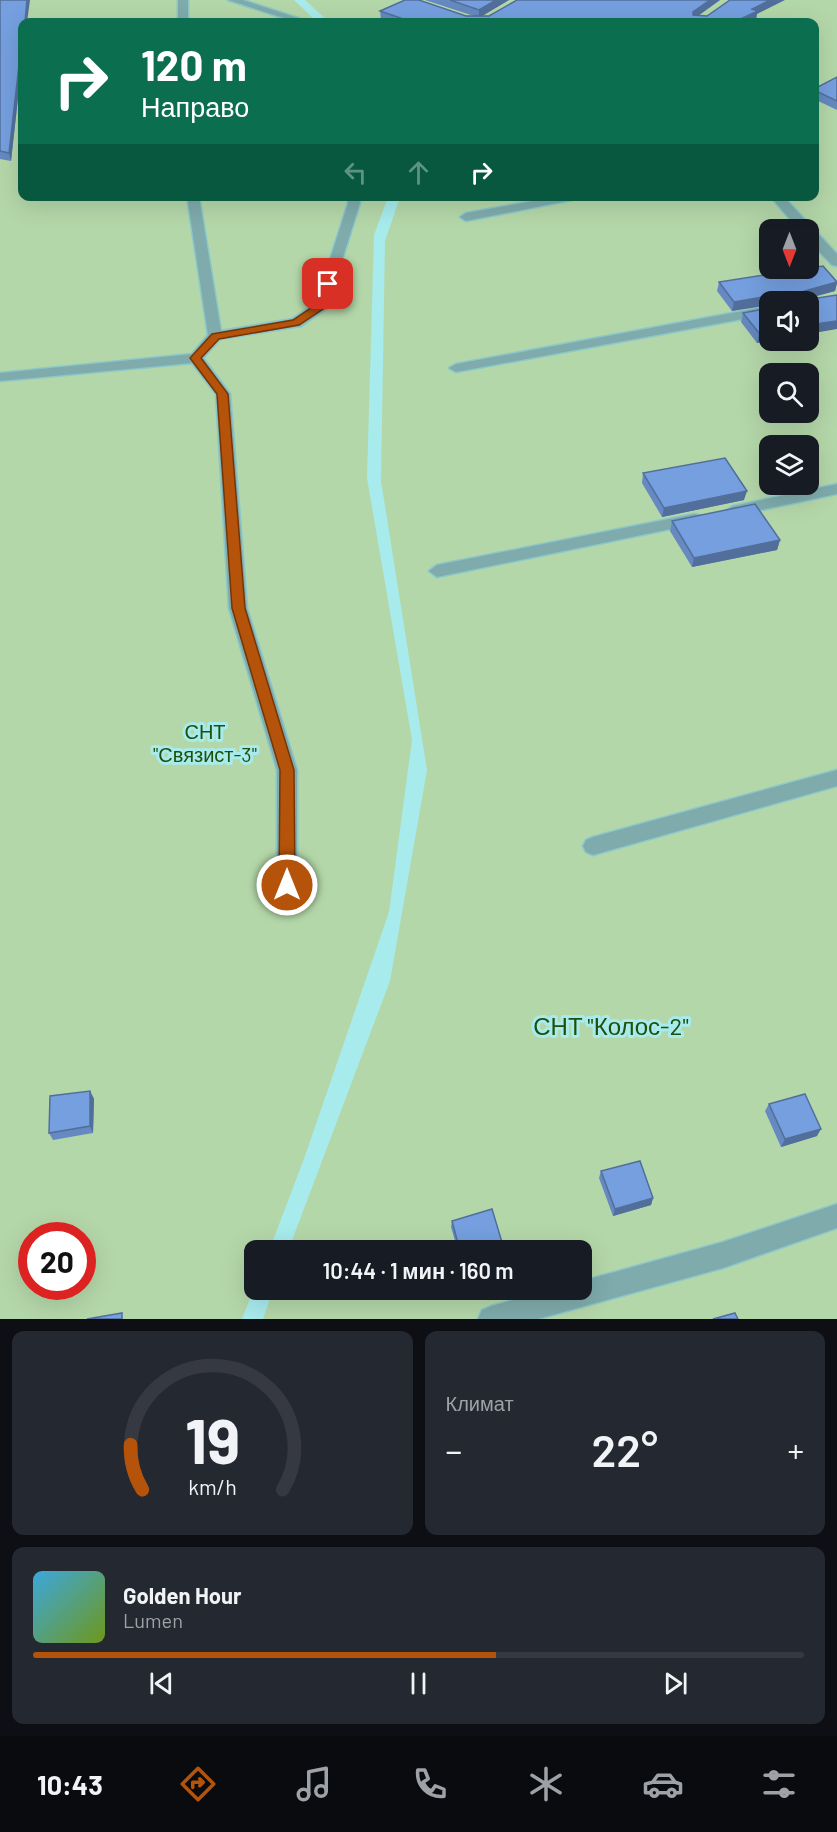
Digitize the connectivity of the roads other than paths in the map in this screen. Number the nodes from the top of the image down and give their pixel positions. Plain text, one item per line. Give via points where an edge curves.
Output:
1 (183, 0) edge
2 (233, 0) edge
3 (183, 18) edge
4 (292, 18) edge
5 (194, 201) edge
6 (354, 201) edge
7 (557, 201) edge
8 (780, 201) edge
9 (466, 217) dead end
10 (796, 219) edge
11 (819, 243) edge
12 (837, 262) edge
13 (759, 312) edge
14 (215, 336) junction
15 (196, 358) junction
16 (456, 368) dead end
17 (0, 377) edge
18 (837, 489) edge
19 (437, 571) dead end
20 (837, 778) edge
21 (592, 846) dead end
22 (287, 885) dead end
23 (837, 1216) edge
24 (490, 1319) edge

1 - 3 lane
2 - 4 lane
5 - 14 lane
6 - 14 lane via 322,305 296,323
7 - 9 lane
8 - 10 lane
11 - 12 lane
13 - 16 lane
14 - 15 lane
15 - 17 lane
15 - 22 lane via 223,394 238,608 287,770
18 - 19 lane
20 - 21 lane
23 - 24 lane via 723,1255

